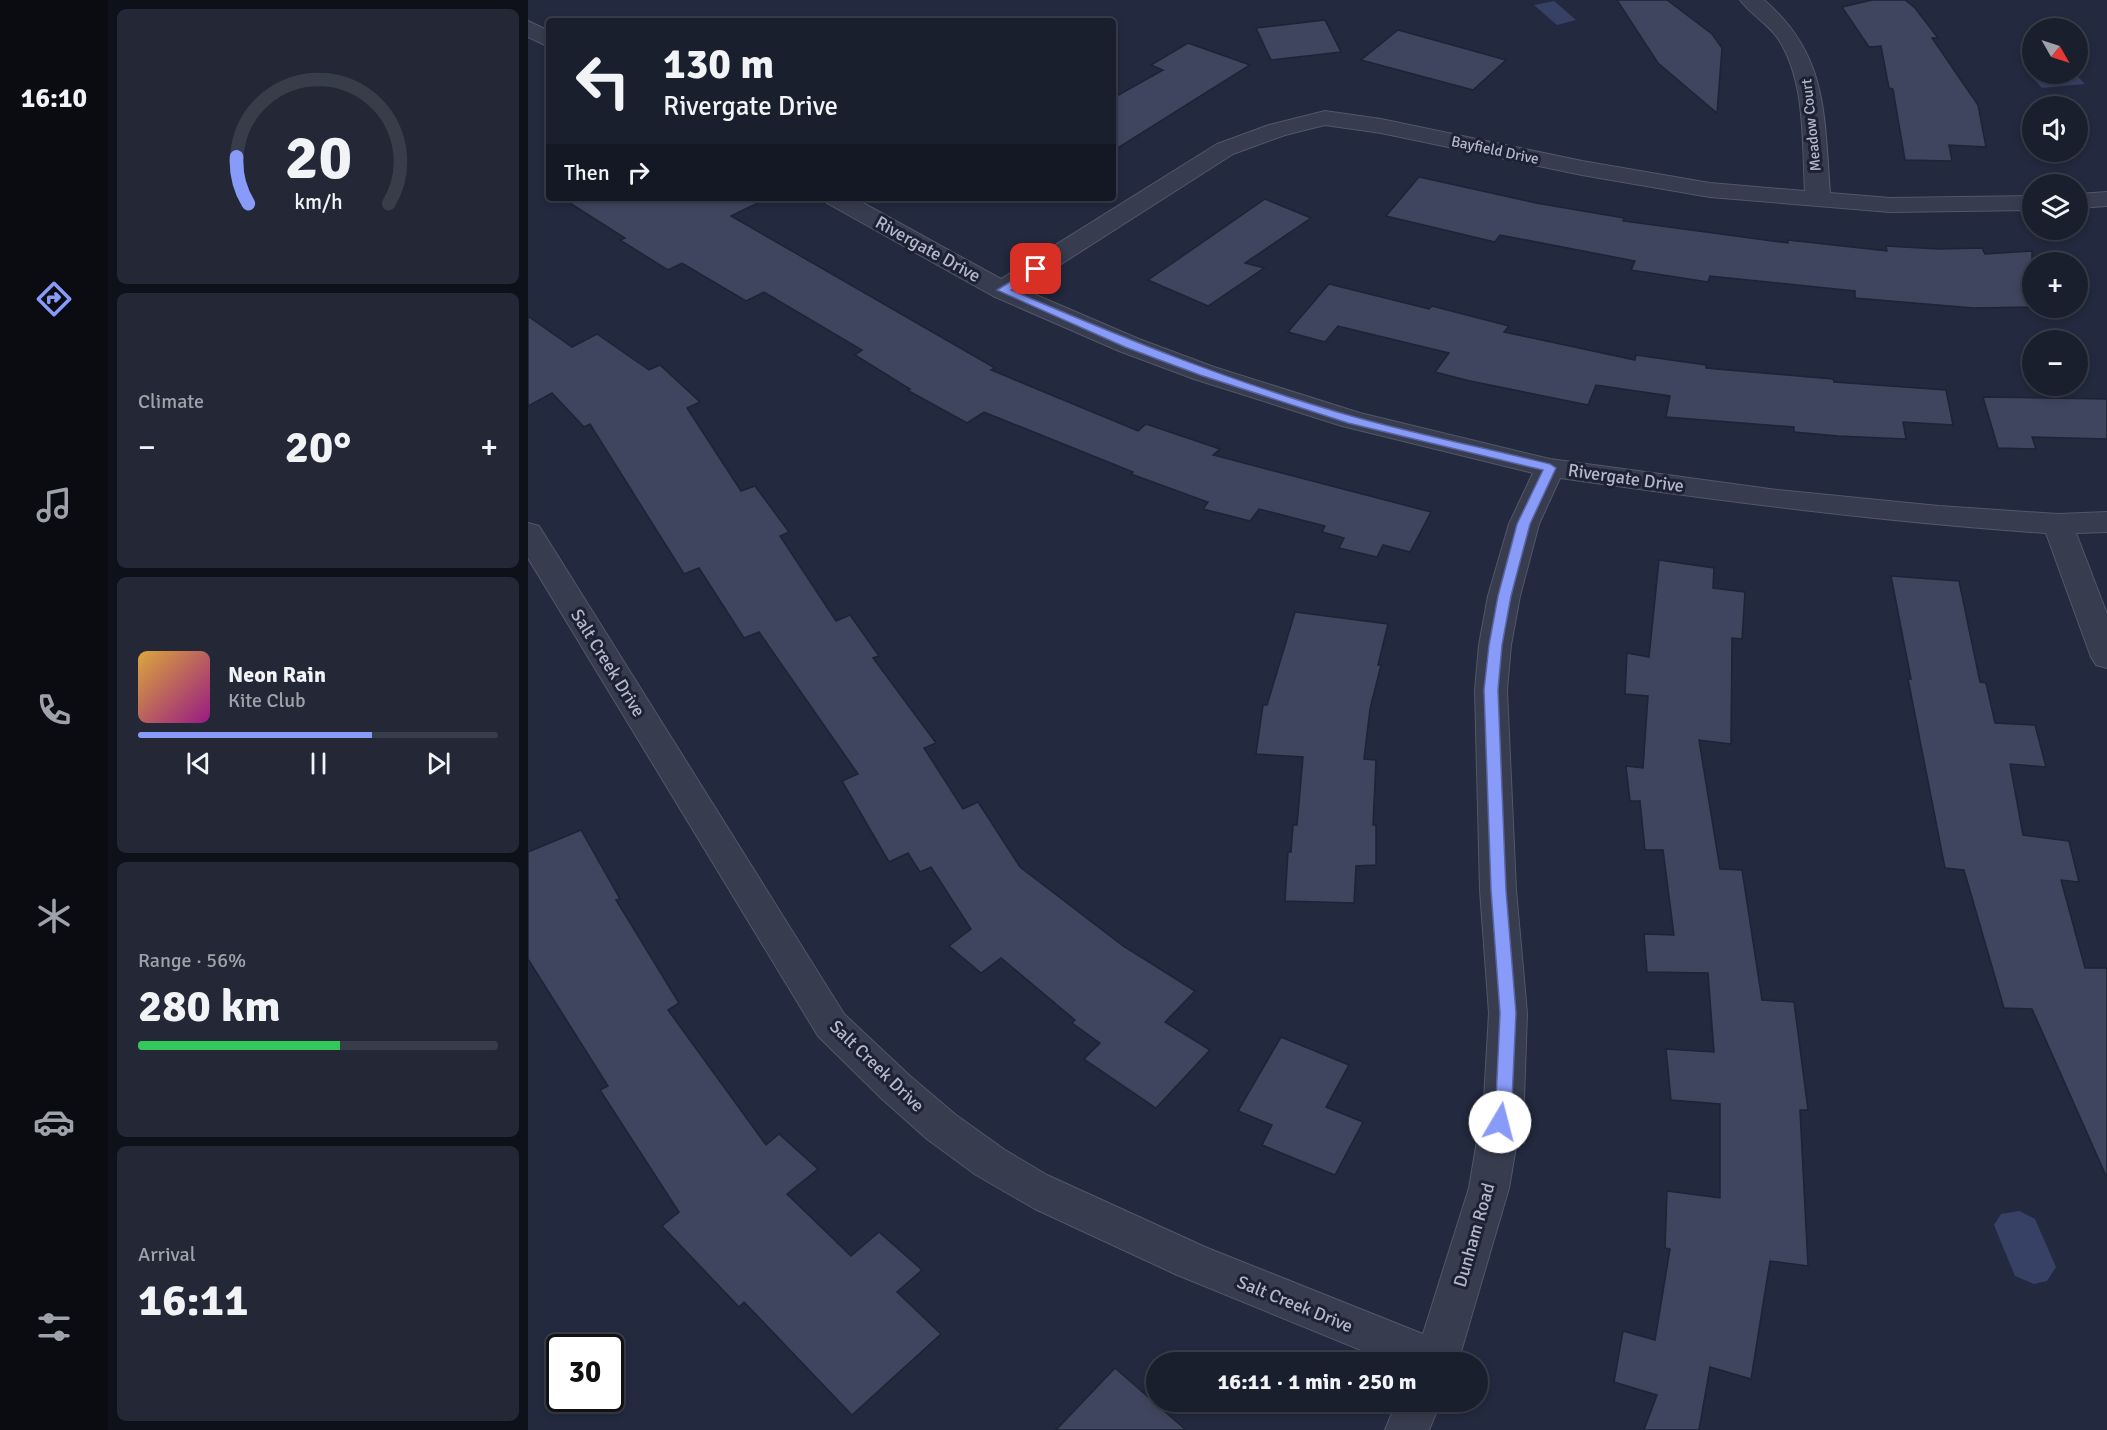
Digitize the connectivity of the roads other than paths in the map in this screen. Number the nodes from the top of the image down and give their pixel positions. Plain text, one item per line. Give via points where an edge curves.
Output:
1 (1751, 0) edge
2 (528, 28) edge
3 (546, 38) edge
4 (1818, 199) junction
5 (2107, 199) edge
6 (2088, 200) edge
7 (841, 201) edge
8 (2022, 203) edge
9 (1002, 290) junction
10 (1550, 468) junction
11 (2107, 522) edge
12 (2058, 524) junction
13 (528, 533) edge
14 (2107, 657) edge
15 (1415, 1352) edge
16 (1440, 1352) edge
17 (1414, 1412) edge
18 (1407, 1430) edge

1 - 4 street, Meadow Court via 1790,39 1807,76
2 - 3 street
4 - 8 street, Bayfield Drive via 1935,206
4 - 9 street, Bayfield Drive via 1640,180 1325,118 1225,149
5 - 6 street
7 - 9 street, Rivergate Drive
9 - 10 street, Rivergate Drive via 1204,373 1352,420
10 - 12 street, Rivergate Drive via 1865,510
10 - 16 street, Dunham Road via 1524,524 1495,645 1491,690 1498,890 1508,1013 1504,1100 1489,1188
11 - 12 street, Rivergate Drive
12 - 14 street
13 - 15 street, Salt Creek Drive via 831,1025 880,1074 940,1126 1016,1178 1228,1277
17 - 18 street

